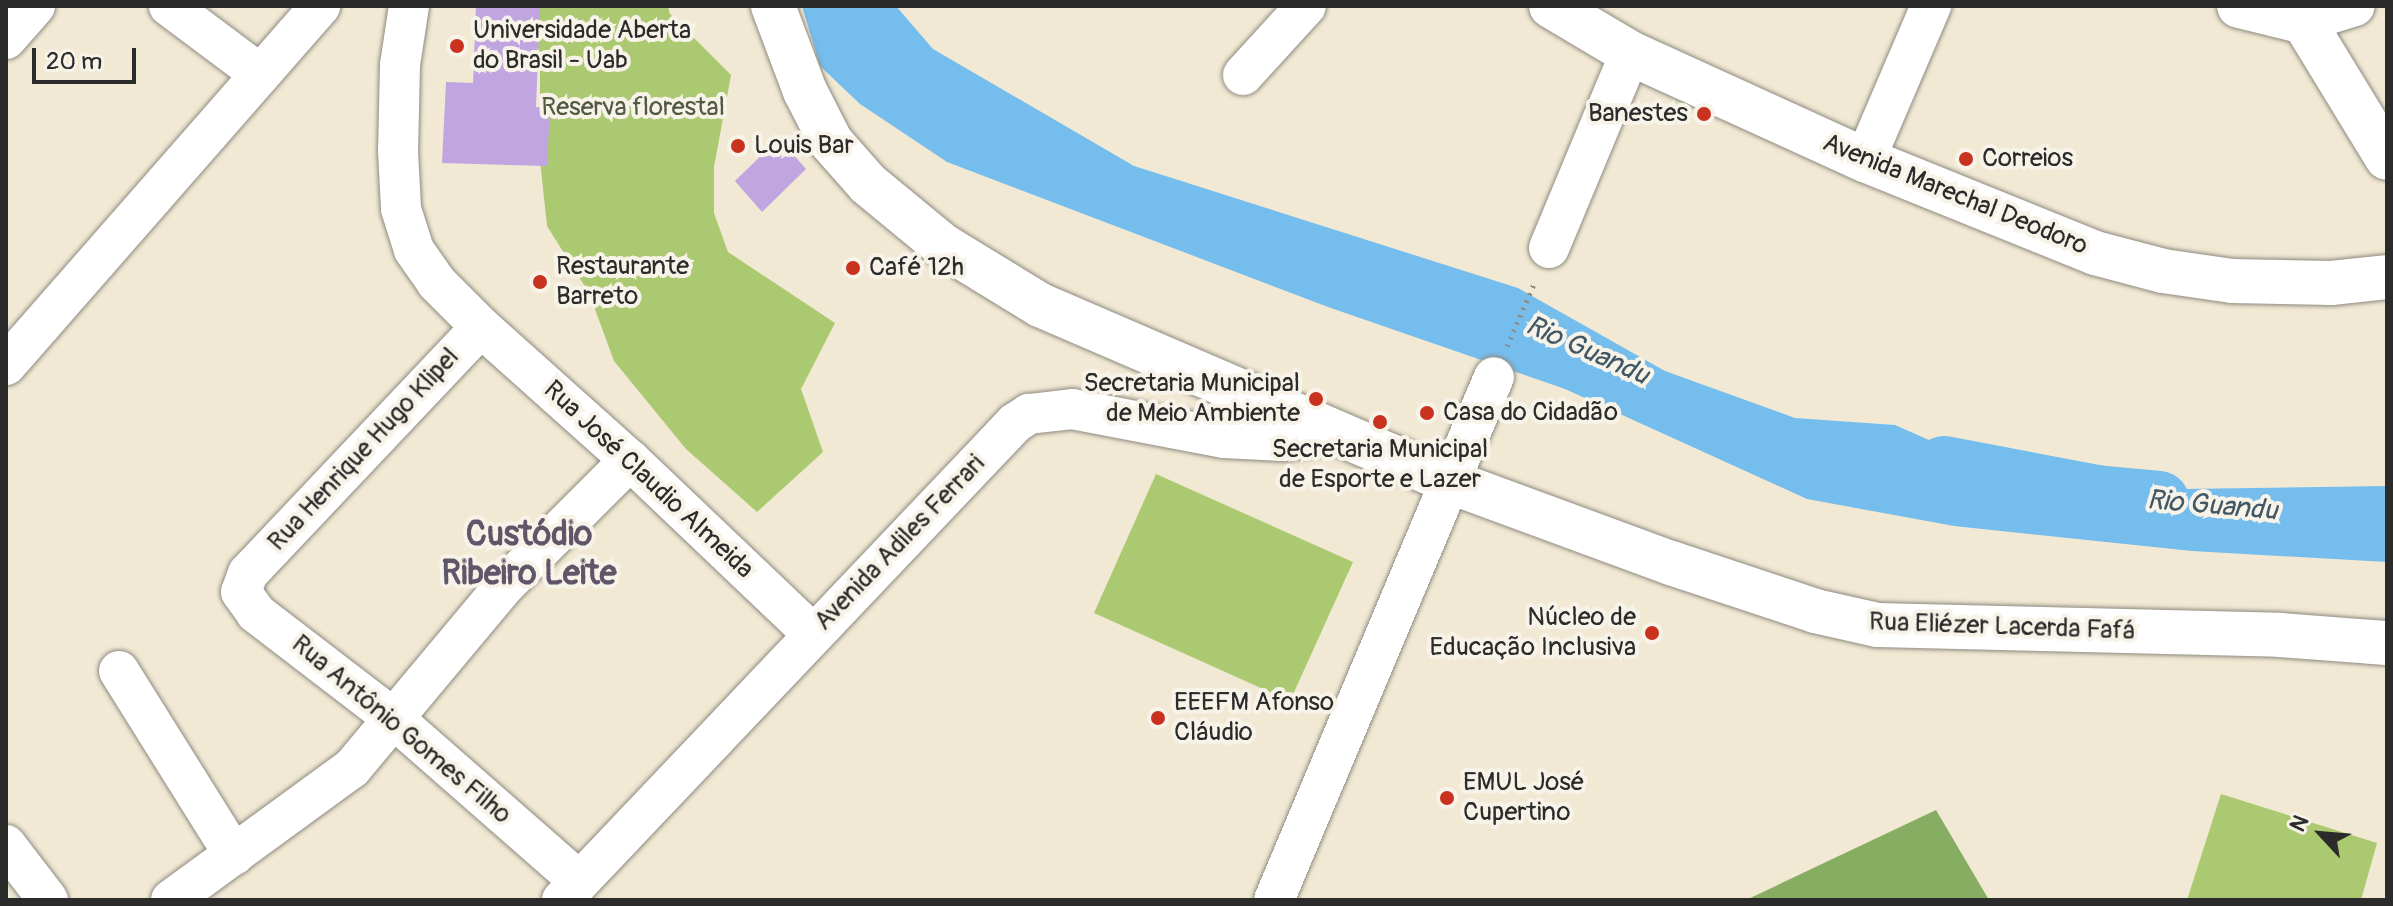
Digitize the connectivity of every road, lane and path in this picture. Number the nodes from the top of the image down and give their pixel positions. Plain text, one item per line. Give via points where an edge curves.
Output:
1 (35, 6) edge
2 (169, 6) edge
3 (320, 6) edge
4 (409, 6) edge
5 (773, 6) edge
6 (1306, 6) edge
7 (1551, 6) edge
8 (1931, 6) edge
9 (2239, 6) edge
10 (2355, 6) edge
11 (2304, 22) junction
12 (6, 39) edge
13 (1630, 53) junction
14 (260, 74) junction
15 (1243, 75) dead end
16 (2387, 158) edge
17 (1865, 160) junction
18 (1549, 248) joint
19 (2387, 277) edge
20 (481, 327) junction
21 (6, 365) edge
22 (1494, 377) joint
23 (1335, 434) junction
24 (630, 460) junction
25 (1448, 481) junction
26 (248, 573) joint
27 (813, 634) junction
28 (2387, 643) edge
29 (119, 671) dead end
30 (394, 719) junction
31 (6, 845) edge
32 (234, 855) junction
33 (571, 890) edge
34 (48, 900) edge
35 (171, 900) edge
36 (1274, 900) edge

1 - 12 street
2 - 14 street
3 - 14 street
4 - 20 street, Rua José Claudio Almeida via 400,65 401,209 414,250 436,282
5 - 23 street, Rua Eliézer Lacerda Fafá via 831,142 868,184 942,245 1040,305
6 - 15 street
7 - 13 street, Avenida Marechal Deodoro
8 - 17 street
9 - 11 street
10 - 11 street
11 - 16 street
13 - 17 street, Avenida Marechal Deodoro
13 - 18 street
14 - 21 street
17 - 19 street, Avenida Marechal Deodoro via 2030,229 2163,271 2246,281 2331,283
18 - 22 path
20 - 24 street, Rua José Claudio Almeida
20 - 26 street, Rua Henrique Hugo Klipel
22 - 25 street
23 - 25 street, Rua Eliézer Lacerda Fafá
23 - 27 street, Avenida Adiles Ferrari via 1283,441 1224,438 1104,412 1029,414
24 - 27 street, Rua José Claudio Almeida
24 - 30 street via 506,584
25 - 28 street, Rua Eliézer Lacerda Fafá via 1671,563 1815,611 1877,625 2280,635
25 - 36 street
26 - 30 street, Rua Antônio Gomes Filho via 241,592 246,604
27 - 33 street, Avenida Adiles Ferrari
29 - 32 street
30 - 32 street via 333,785
30 - 33 street, Rua Antônio Gomes Filho
31 - 34 street
32 - 35 street

